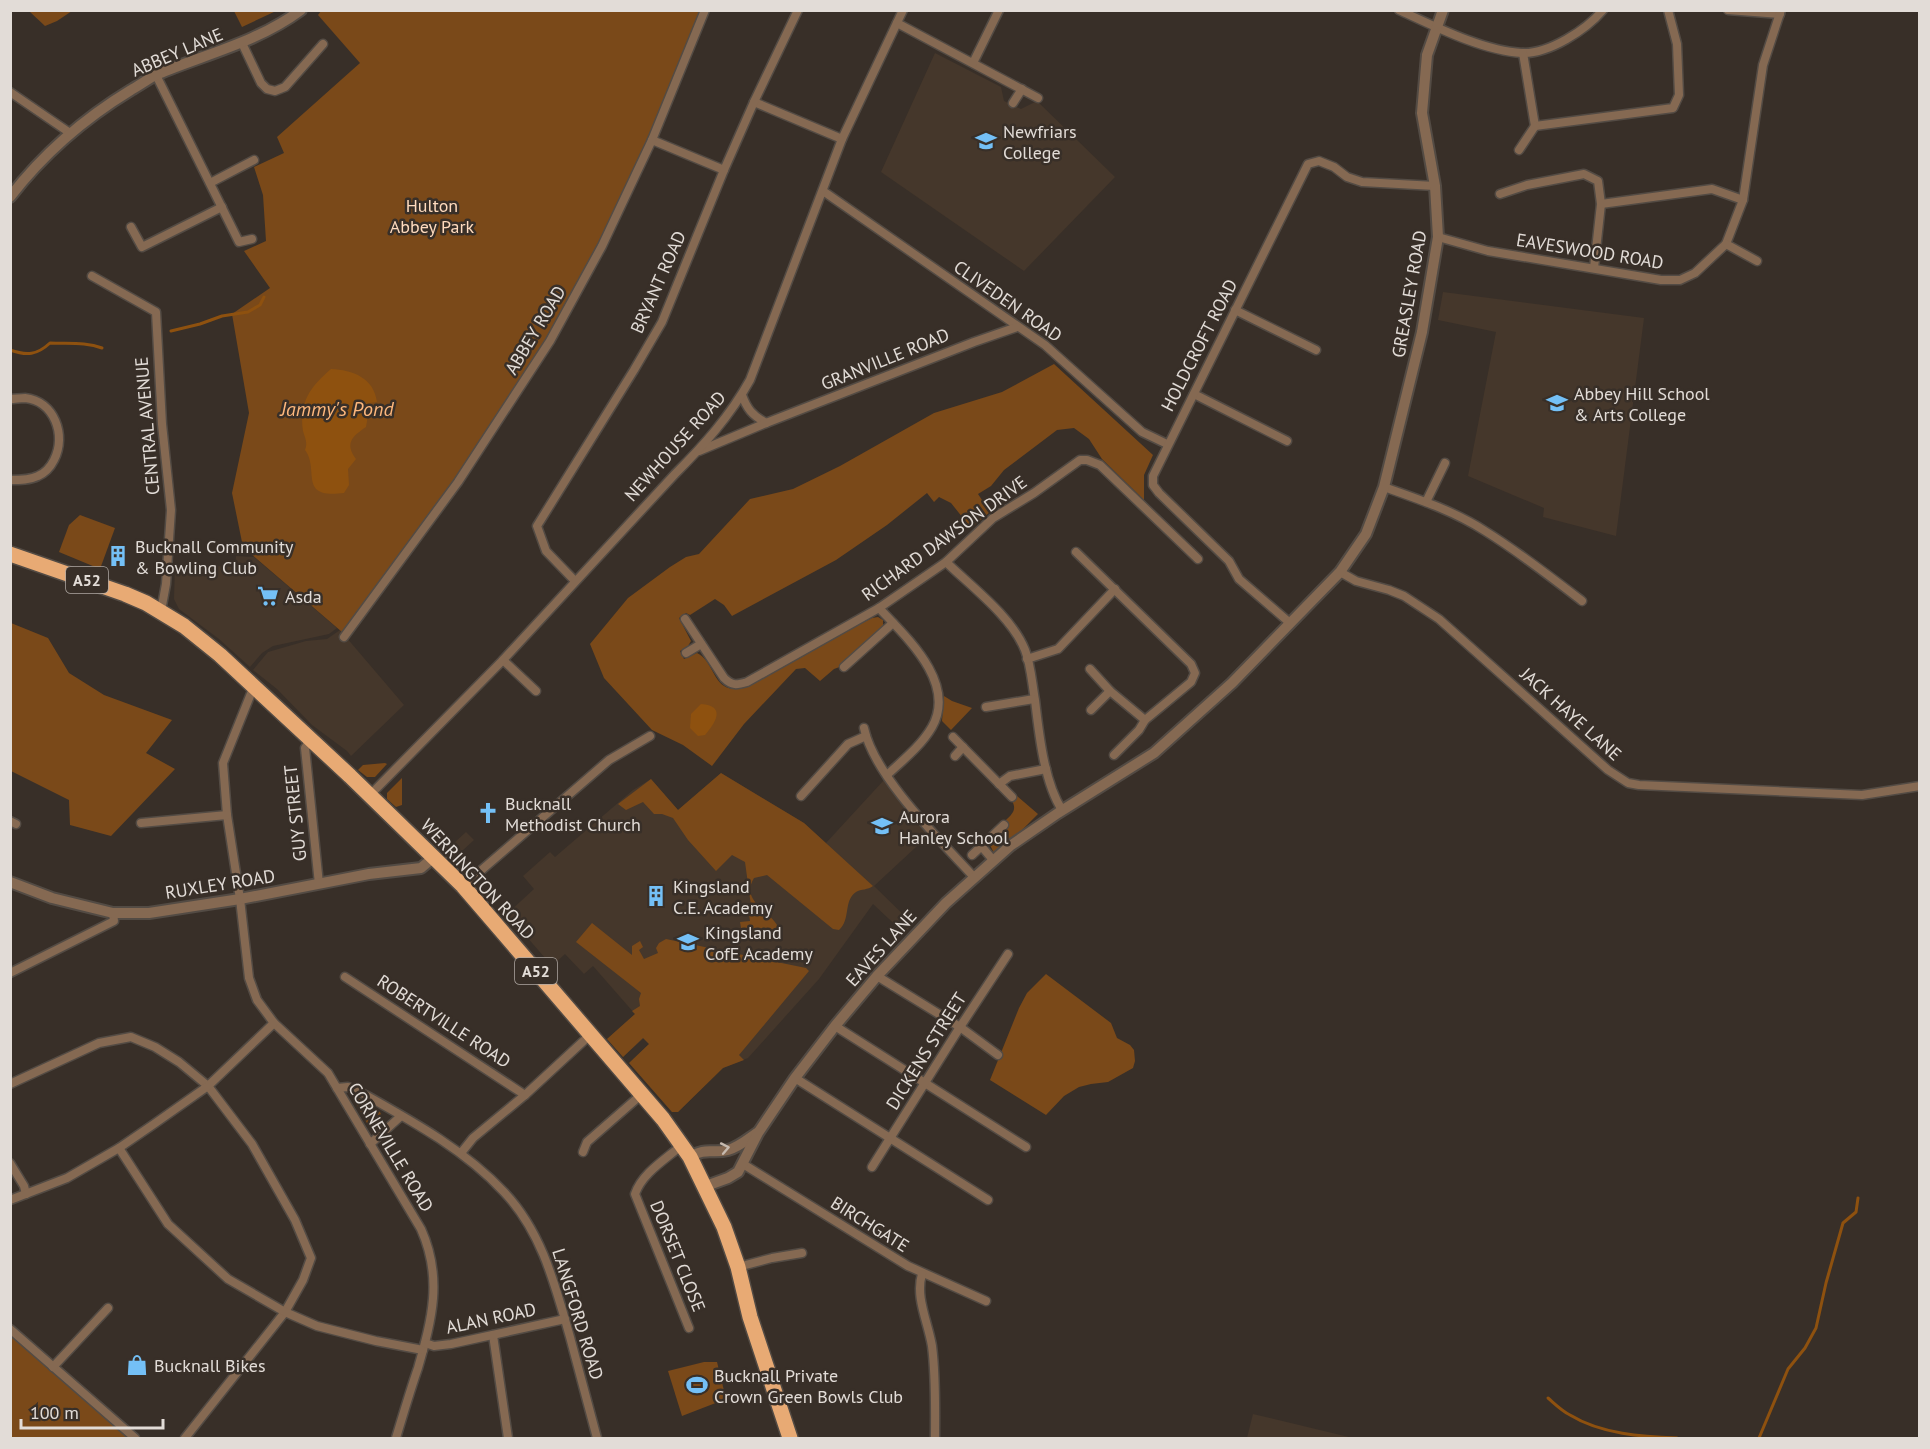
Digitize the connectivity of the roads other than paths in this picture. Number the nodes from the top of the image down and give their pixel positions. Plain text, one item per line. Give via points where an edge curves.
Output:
1 (301, 10) edge
2 (705, 10) edge
3 (798, 10) edge
4 (903, 10) edge
5 (999, 10) edge
6 (1399, 10) edge
7 (1443, 10) edge
8 (1603, 10) edge
9 (1668, 10) edge
10 (1728, 10) edge
11 (1780, 12) edge
12 (897, 23) junction
13 (1437, 27) junction
14 (242, 43) junction
15 (323, 44) dead end
16 (1524, 53) junction
17 (973, 63) junction
18 (156, 75) junction
19 (1022, 89) junction
20 (10, 92) edge
21 (1038, 98) dead end
22 (754, 102) junction
23 (1013, 103) dead end
24 (1535, 126) junction
25 (70, 133) junction
26 (842, 139) junction
27 (652, 140) junction
28 (1519, 150) dead end
29 (254, 160) dead end
30 (724, 170) junction
31 (210, 183) junction
32 (1435, 186) junction
33 (823, 191) junction
34 (1500, 194) dead end
35 (10, 196) edge
36 (1743, 200) junction
37 (1601, 204) junction
38 (222, 207) junction
39 (131, 227) dead end
40 (1438, 237) junction
41 (252, 239) dead end
42 (1726, 244) junction
43 (1757, 261) dead end
44 (1594, 268) junction
45 (92, 276) dead end
46 (1235, 310) junction
47 (1017, 327) junction
48 (1316, 350) dead end
49 (1194, 394) junction
50 (742, 395) junction
51 (10, 399) edge
52 (766, 423) junction
53 (1287, 441) dead end
54 (1167, 444) junction
55 (697, 452) junction
56 (1445, 463) dead end
57 (10, 480) edge
58 (1384, 487) junction
59 (1426, 502) junction
60 (1076, 552) dead end
61 (10, 554) edge
62 (1198, 559) dead end
63 (946, 562) junction
64 (1340, 572) junction
65 (576, 581) junction
66 (1115, 589) junction
67 (1582, 602) dead end
68 (879, 608) junction
69 (161, 611) junction
70 (685, 619) dead end
71 (893, 623) junction
72 (1290, 623) junction
73 (344, 637) dead end
74 (701, 644) junction
75 (686, 653) dead end
76 (1027, 659) junction
77 (503, 660) junction
78 (844, 667) dead end
79 (1090, 669) dead end
80 (254, 686) junction
81 (1110, 690) junction
82 (536, 691) dead end
83 (1034, 699) junction
84 (986, 706) dead end
85 (1091, 710) dead end
86 (1145, 720) junction
87 (650, 736) dead end
88 (953, 737) dead end
89 (311, 739) junction
90 (963, 747) junction
91 (1114, 755) dead end
92 (955, 756) dead end
93 (1046, 768) junction
94 (887, 775) junction
95 (999, 784) junction
96 (1920, 786) edge
97 (370, 795) junction
98 (801, 796) dead end
99 (1012, 797) dead end
100 (1060, 812) junction
101 (227, 815) junction
102 (141, 823) dead end
103 (1004, 825) dead end
104 (981, 847) junction
105 (972, 855) dead end
106 (434, 857) junction
107 (993, 860) junction
108 (973, 876) junction
109 (10, 882) edge
110 (319, 884) junction
111 (463, 886) junction
112 (240, 899) junction
113 (114, 913) junction
114 (1008, 954) dead end
115 (10, 973) edge
116 (877, 976) junction
117 (345, 977) dead end
118 (274, 1023) junction
119 (835, 1026) junction
120 (960, 1027) junction
121 (590, 1035) junction
122 (998, 1055) dead end
123 (795, 1078) junction
124 (925, 1083) junction
125 (10, 1084) edge
126 (208, 1086) junction
127 (337, 1088) junction
128 (642, 1094) junction
129 (525, 1095) junction
130 (401, 1116) junction
131 (758, 1133) junction
132 (890, 1139) junction
133 (370, 1144) junction
134 (1026, 1147) dead end
135 (119, 1148) junction
136 (686, 1151) junction
137 (583, 1152) dead end
138 (461, 1153) junction
139 (10, 1163) edge
140 (743, 1164) junction
141 (872, 1167) dead end
142 (706, 1186) junction
143 (26, 1194) junction
144 (10, 1200) edge
145 (988, 1200) dead end
146 (802, 1252) dead end
147 (738, 1267) junction
148 (922, 1274) junction
149 (986, 1301) dead end
150 (108, 1308) dead end
151 (285, 1312) junction
152 (565, 1319) junction
153 (689, 1328) dead end
154 (10, 1329) edge
155 (493, 1335) junction
156 (424, 1347) junction
157 (53, 1367) junction
158 (135, 1438) edge
159 (185, 1438) edge
160 (396, 1438) edge
161 (508, 1438) edge
162 (597, 1438) edge
163 (790, 1438) edge
164 (935, 1438) edge

1 - 14 street, ABBEY LANE via 275,28
2 - 27 street, ABBEY ROAD
3 - 22 street, BRYANT ROAD
4 - 12 street, NEWHOUSE ROAD
5 - 17 street
6 - 13 street
7 - 13 street, GREASLEY ROAD
8 - 16 street via 1569,38
9 - 24 street via 1677,44 1679,95 1673,108
10 - 11 street, EAVESWOOD ROAD
11 - 36 street, EAVESWOOD ROAD via 1763,65
12 - 17 street
12 - 26 street, NEWHOUSE ROAD
13 - 16 street via 1488,46
13 - 32 street, GREASLEY ROAD via 1426,55 1422,113
14 - 15 street via 261,83 275,91 285,87
14 - 18 street, ABBEY LANE
16 - 24 street
17 - 19 street
18 - 25 street, ABBEY LANE via 104,106
18 - 31 street
19 - 21 street
19 - 23 street
20 - 25 street
22 - 26 street
22 - 30 street, BRYANT ROAD
24 - 28 street
25 - 35 street, ABBEY LANE
26 - 33 street, NEWHOUSE ROAD
27 - 30 street
27 - 73 street, ABBEY ROAD via 602,246 550,341 458,482
29 - 31 street
30 - 65 street, BRYANT ROAD via 662,322 537,526 546,550
31 - 38 street
32 - 40 street, GREASLEY ROAD
32 - 46 street, HOLDCROFT ROAD via 1362,182 1319,161 1308,164
33 - 47 street, CLIVEDEN ROAD
33 - 50 street, NEWHOUSE ROAD
34 - 37 street via 1584,174 1598,181
36 - 37 street via 1712,189
36 - 42 street, EAVESWOOD ROAD
37 - 44 street
38 - 39 street via 142,247
38 - 41 street via 239,242
40 - 44 street, EAVESWOOD ROAD via 1488,251
40 - 58 street, GREASLEY ROAD via 1422,332
42 - 43 street
42 - 44 street, EAVESWOOD ROAD via 1695,273 1680,280
45 - 69 street, CENTRAL AVENUE via 156,312 171,510
46 - 48 street
46 - 49 street, HOLDCROFT ROAD
47 - 52 street, GRANVILLE ROAD
47 - 54 street, CLIVEDEN ROAD via 1045,345 1142,432
49 - 53 street
49 - 54 street, HOLDCROFT ROAD
50 - 52 street via 747,408
50 - 55 street, NEWHOUSE ROAD
51 - 57 street via 26,398 41,404 59,428 60,441 51,466 40,476
52 - 55 street, GRANVILLE ROAD
54 - 72 street, HOLDCROFT ROAD via 1153,485 1229,561 1239,579
55 - 65 street, NEWHOUSE ROAD
56 - 59 street
58 - 59 street
58 - 64 street, GREASLEY ROAD via 1366,534
59 - 67 street via 1484,530
60 - 66 street
61 - 69 highway, WERRINGTON ROAD / A52 via 125,594
62 - 63 street, RICHARD DAWSON DRIVE via 1100,465 1080,460 993,518
63 - 68 street, RICHARD DAWSON DRIVE
63 - 76 street via 1009,623
64 - 72 street, GREASLEY ROAD
64 - 96 street, JACK HAYE LANE via 1404,596 1439,619 1608,770 1628,783 1862,795
65 - 77 street, NEWHOUSE ROAD
66 - 76 street via 1058,649
66 - 86 street via 1191,663 1195,673 1191,682
68 - 71 street
68 - 74 street, RICHARD DAWSON DRIVE via 736,685 724,678
69 - 80 highway, WERRINGTON ROAD / A52 via 201,639
70 - 74 street, RICHARD DAWSON DRIVE
71 - 78 street
71 - 94 street via 929,666 939,699 936,716 922,742
72 - 100 street, EAVES LANE via 1232,683 1154,753
74 - 75 street
76 - 83 street
77 - 82 street
77 - 97 street, NEWHOUSE ROAD
79 - 81 street
80 - 89 highway, WERRINGTON ROAD / A52
80 - 101 street, CORNEVILLE ROAD via 223,763
81 - 85 street
81 - 86 street
83 - 84 street
83 - 93 street
86 - 91 street
87 - 111 street via 609,760
88 - 90 street
89 - 97 highway, WERRINGTON ROAD / A52
89 - 110 street, GUY STREET via 305,748
90 - 92 street
90 - 95 street
93 - 95 street via 1010,776
93 - 100 street
94 - 98 street via 865,732 848,744
94 - 108 street
95 - 99 street
97 - 106 highway, WERRINGTON ROAD / A52
100 - 107 street, EAVES LANE
101 - 102 street
101 - 112 street, CORNEVILLE ROAD
103 - 104 street
104 - 105 street
104 - 107 street
106 - 110 street, RUXLEY ROAD via 421,868
106 - 111 highway, WERRINGTON ROAD / A52
107 - 108 street, EAVES LANE
108 - 116 street, EAVES LANE
109 - 113 street, RUXLEY ROAD via 52,898
110 - 112 street, RUXLEY ROAD
111 - 121 highway, WERRINGTON ROAD / A52
112 - 113 street, RUXLEY ROAD via 149,913
112 - 118 street, CORNEVILLE ROAD via 250,984 256,1000
113 - 115 street via 114,921
114 - 120 street, DICKENS STREET
116 - 119 street, EAVES LANE
116 - 120 street
117 - 129 street, ROBERTVILLE ROAD
118 - 126 street
118 - 127 street, CORNEVILLE ROAD via 327,1071
119 - 123 street, EAVES LANE
119 - 124 street
120 - 122 street
120 - 124 street, DICKENS STREET
121 - 128 highway, WERRINGTON ROAD / A52
121 - 129 street
123 - 131 street, EAVES LANE
123 - 132 street
124 - 132 street, DICKENS STREET
124 - 134 street
125 - 126 street via 99,1043 131,1037 179,1062
126 - 135 street
126 - 151 street via 252,1144 296,1220 311,1258
127 - 130 street, LANGFORD ROAD via 356,1090
127 - 133 street, CORNEVILLE ROAD
128 - 136 highway, WERRINGTON ROAD / A52
128 - 137 street via 587,1142
129 - 138 street via 473,1138
130 - 133 street
130 - 138 street, LANGFORD ROAD
136 -> 131 street, EAVES LANE via 726,1150
131 - 140 street, EAVES LANE
132 - 141 street, DICKENS STREET
132 - 145 street
133 - 156 street, CORNEVILLE ROAD via 428,1245 434,1293
135 - 143 street via 67,1178
135 - 151 street, ALAN ROAD via 168,1224 228,1279
136 - 142 highway, WERRINGTON ROAD / A52
136 - 153 street, DORSET CLOSE via 644,1178 635,1194
138 - 152 street, LANGFORD ROAD via 506,1193 526,1221 550,1270
139 - 143 street
140 - 142 street, EAVES LANE via 728,1178
140 - 148 street, BIRCHGATE
142 - 147 highway, WERRINGTON ROAD / A52
143 - 144 street
146 - 147 street
147 - 163 highway, WERRINGTON ROAD / A52 via 750,1317
148 - 149 street, BIRCHGATE
148 - 164 street via 919,1290 935,1373
150 - 157 street
151 - 156 street, ALAN ROAD via 317,1326 376,1341
151 - 159 street
152 - 155 street, ALAN ROAD
152 - 162 street, LANGFORD ROAD
154 - 157 street
155 - 156 street, ALAN ROAD
155 - 161 street
156 - 160 street, CORNEVILLE ROAD
157 - 158 street

